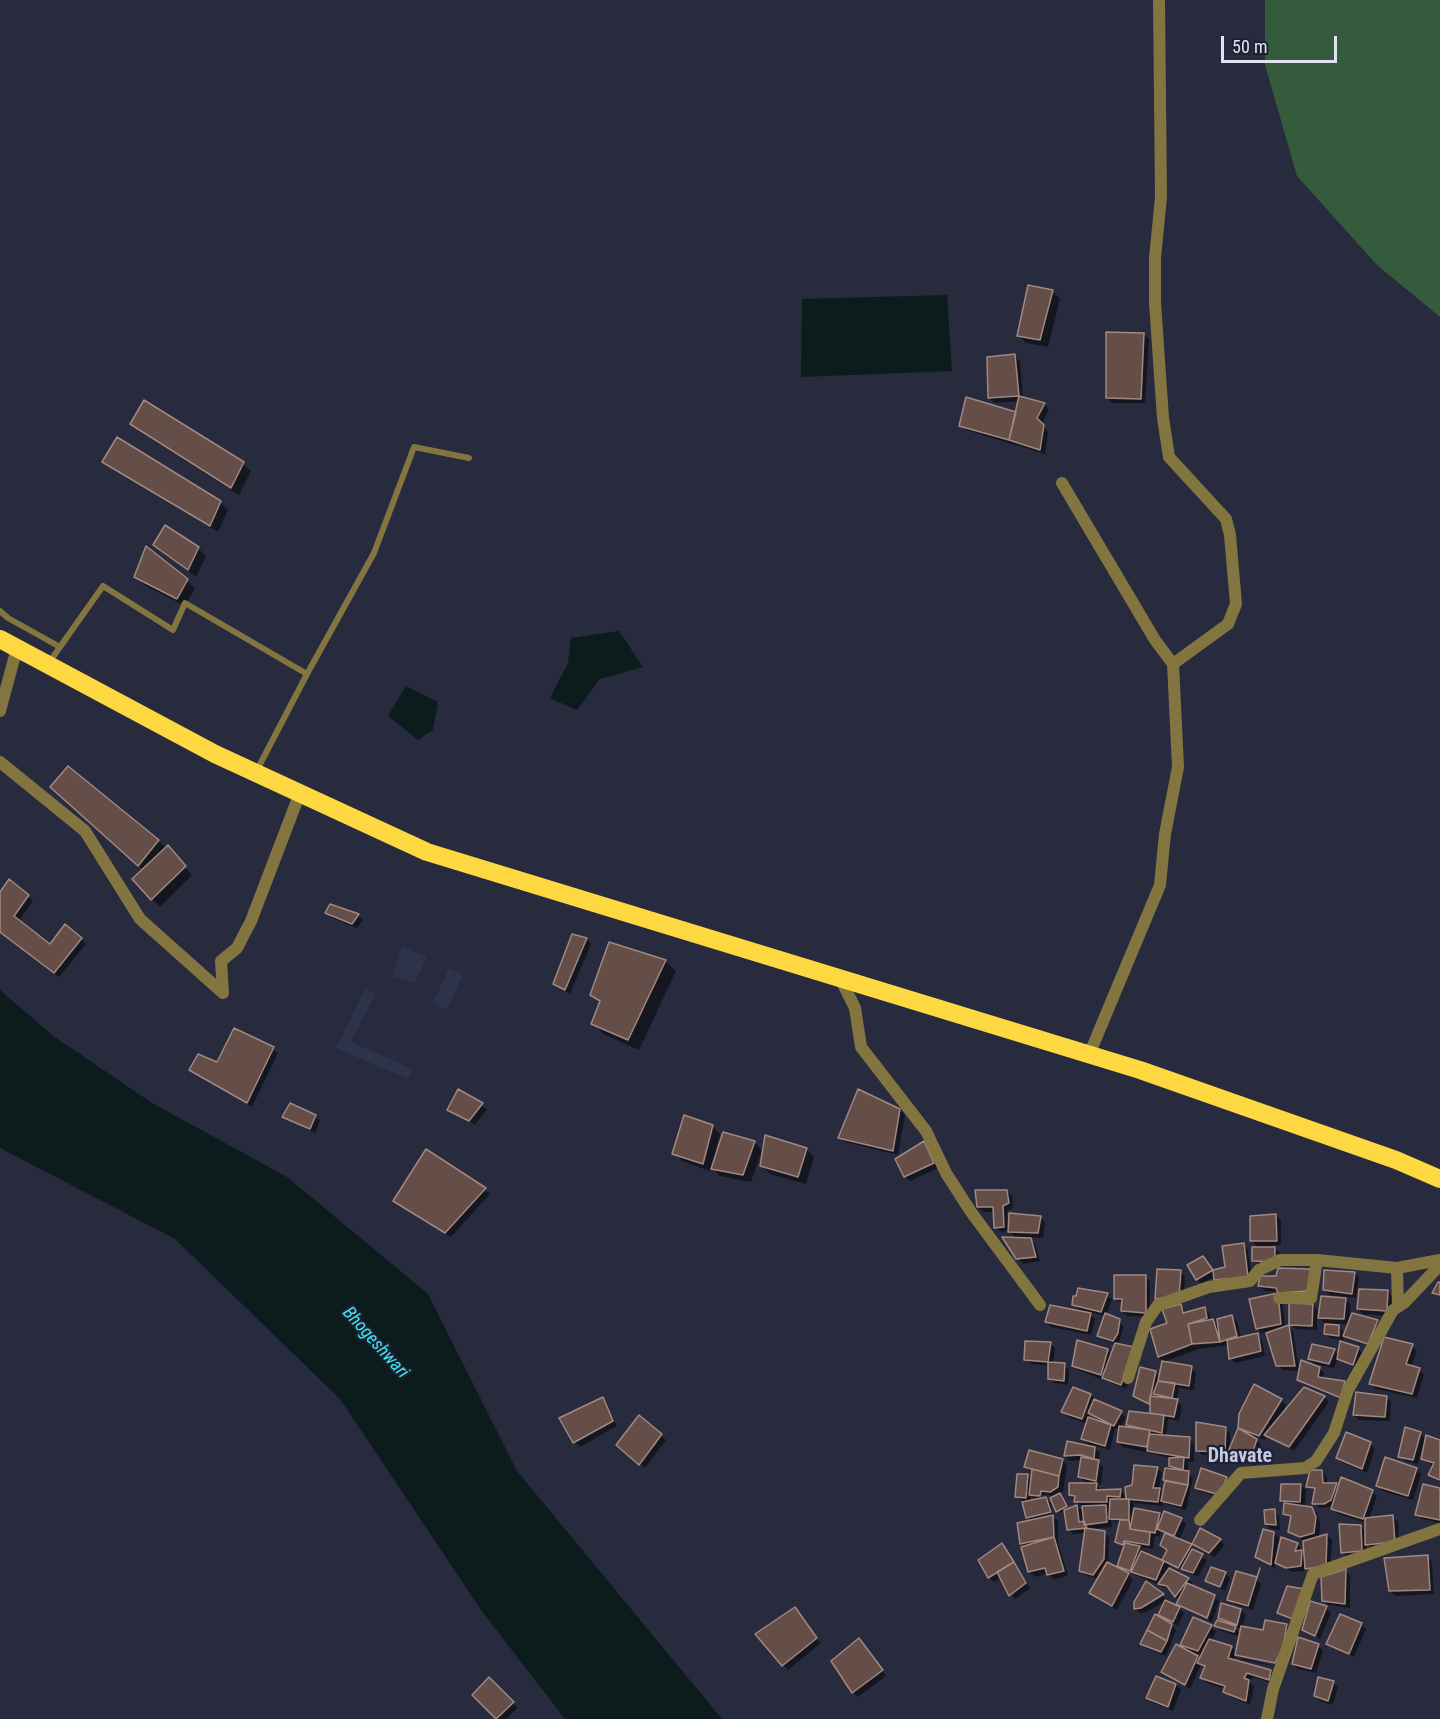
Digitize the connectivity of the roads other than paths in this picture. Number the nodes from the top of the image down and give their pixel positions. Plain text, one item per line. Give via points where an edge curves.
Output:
1 (1159, 0) edge
2 (469, 458) dead end
3 (1062, 483) dead end
4 (0, 611) edge
5 (0, 639) edge
6 (60, 647) junction
7 (17, 648) junction
8 (48, 664) junction
9 (1173, 664) junction
10 (307, 674) junction
11 (0, 711) edge
12 (0, 762) edge
13 (255, 773) junction
14 (300, 793) junction
15 (840, 978) junction
16 (1089, 1055) junction
17 (1440, 1179) edge
18 (1317, 1260) junction
19 (1440, 1260) edge
20 (1440, 1265) edge
21 (1397, 1268) junction
22 (1279, 1298) dead end
23 (1040, 1305) dead end
24 (1398, 1307) junction
25 (1128, 1377) dead end
26 (1200, 1520) dead end
27 (1440, 1529) edge
28 (1267, 1719) edge

1 - 9 street via 1161,197 1155,303 1163,418 1169,457 1226,519 1236,604 1228,624
2 - 10 lane via 414,447 374,553
3 - 9 street
4 - 6 lane
5 - 7 highway
6 - 8 lane
6 - 10 lane via 103,586 172,630 185,603
7 - 8 highway
7 - 11 street
8 - 13 highway
9 - 16 street via 1178,767 1160,885
10 - 13 lane
12 - 14 street via 85,831 141,919 223,993 221,961 237,948 251,921
13 - 14 highway
14 - 15 highway via 427,852
15 - 16 highway
15 - 23 street via 855,1008 861,1047 926,1131 971,1212
16 - 17 highway via 1396,1160
18 - 21 street
18 - 22 street via 1311,1298
18 - 25 street via 1280,1260 1259,1270 1250,1281 1209,1287 1158,1305 1146,1322
19 - 21 street
20 - 24 street
21 - 24 street
24 - 26 street via 1381,1329 1348,1390 1334,1433 1316,1461 1305,1468 1240,1473
27 - 28 street via 1313,1574 1273,1689

